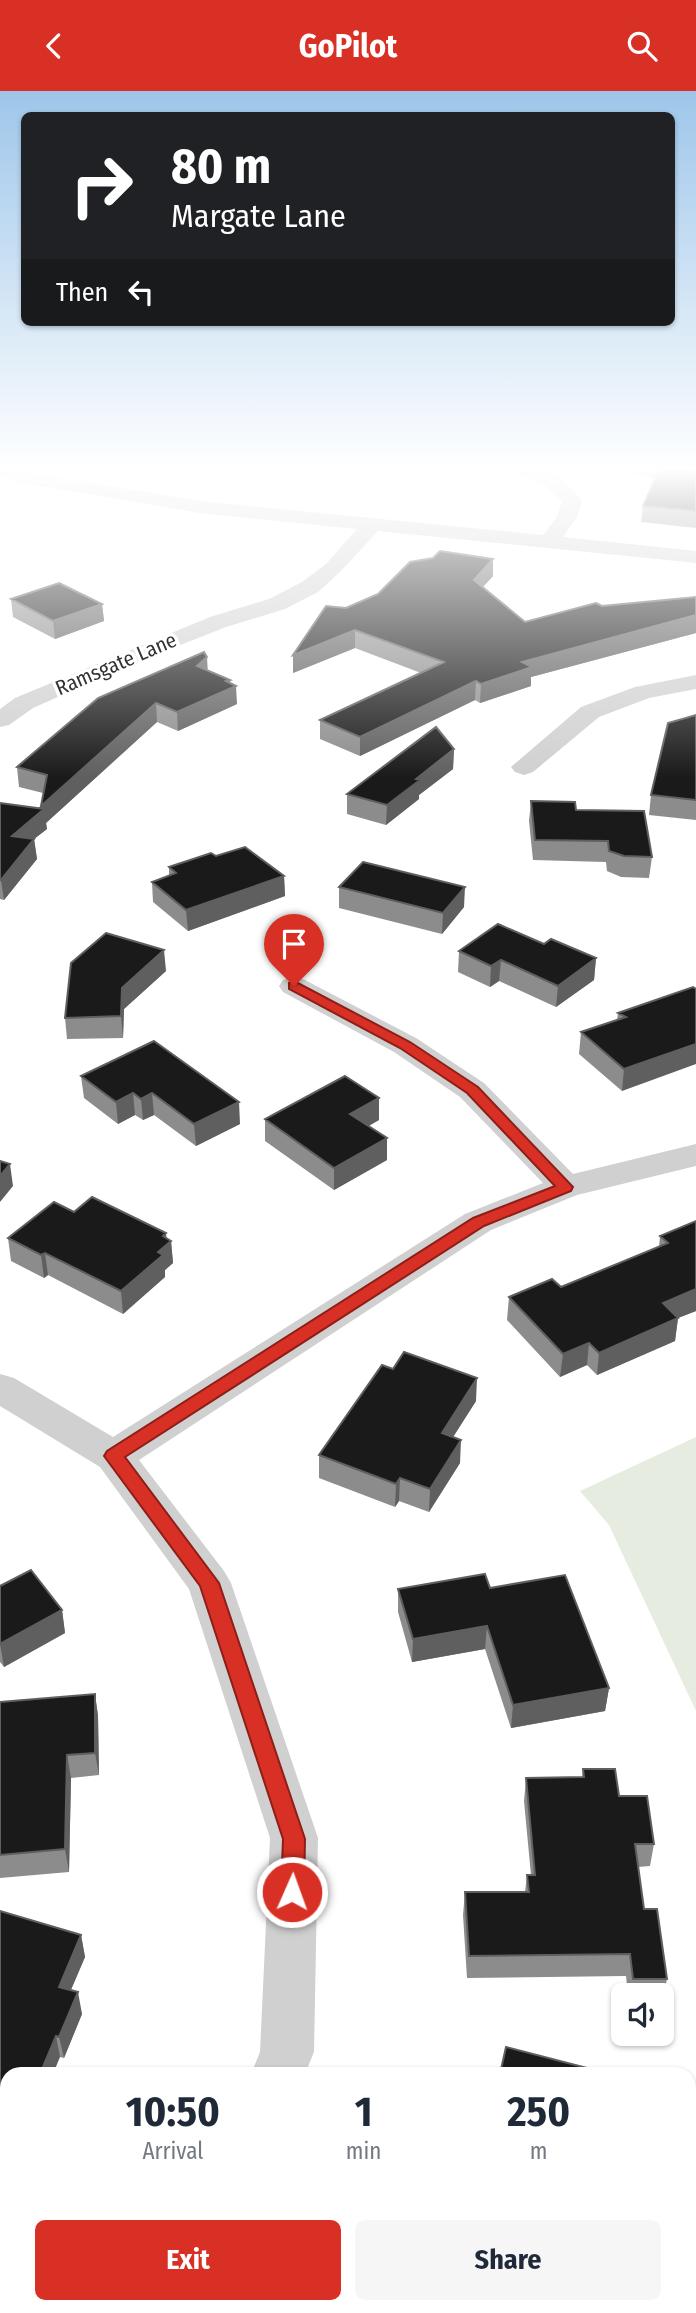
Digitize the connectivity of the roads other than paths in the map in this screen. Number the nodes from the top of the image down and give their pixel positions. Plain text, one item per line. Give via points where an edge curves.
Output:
1 (330, 571) edge
2 (696, 682) edge
3 (0, 695) edge
4 (24, 703) junction
5 (0, 720) edge
6 (524, 767) dead end
7 (294, 986) dead end
8 (696, 1155) edge
9 (566, 1187) junction
10 (0, 1388) edge
11 (114, 1456) junction
12 (281, 2067) edge

1 - 4 street, Ramsgate Lane via 277,604 218,622
2 - 6 street via 643,692 590,712
3 - 4 street
4 - 5 street, Ramsgate Lane
7 - 9 street via 405,1045 472,1090
8 - 9 street
9 - 11 street via 478,1222
10 - 11 street
11 - 12 street via 209,1583 294,1839 287,2052

